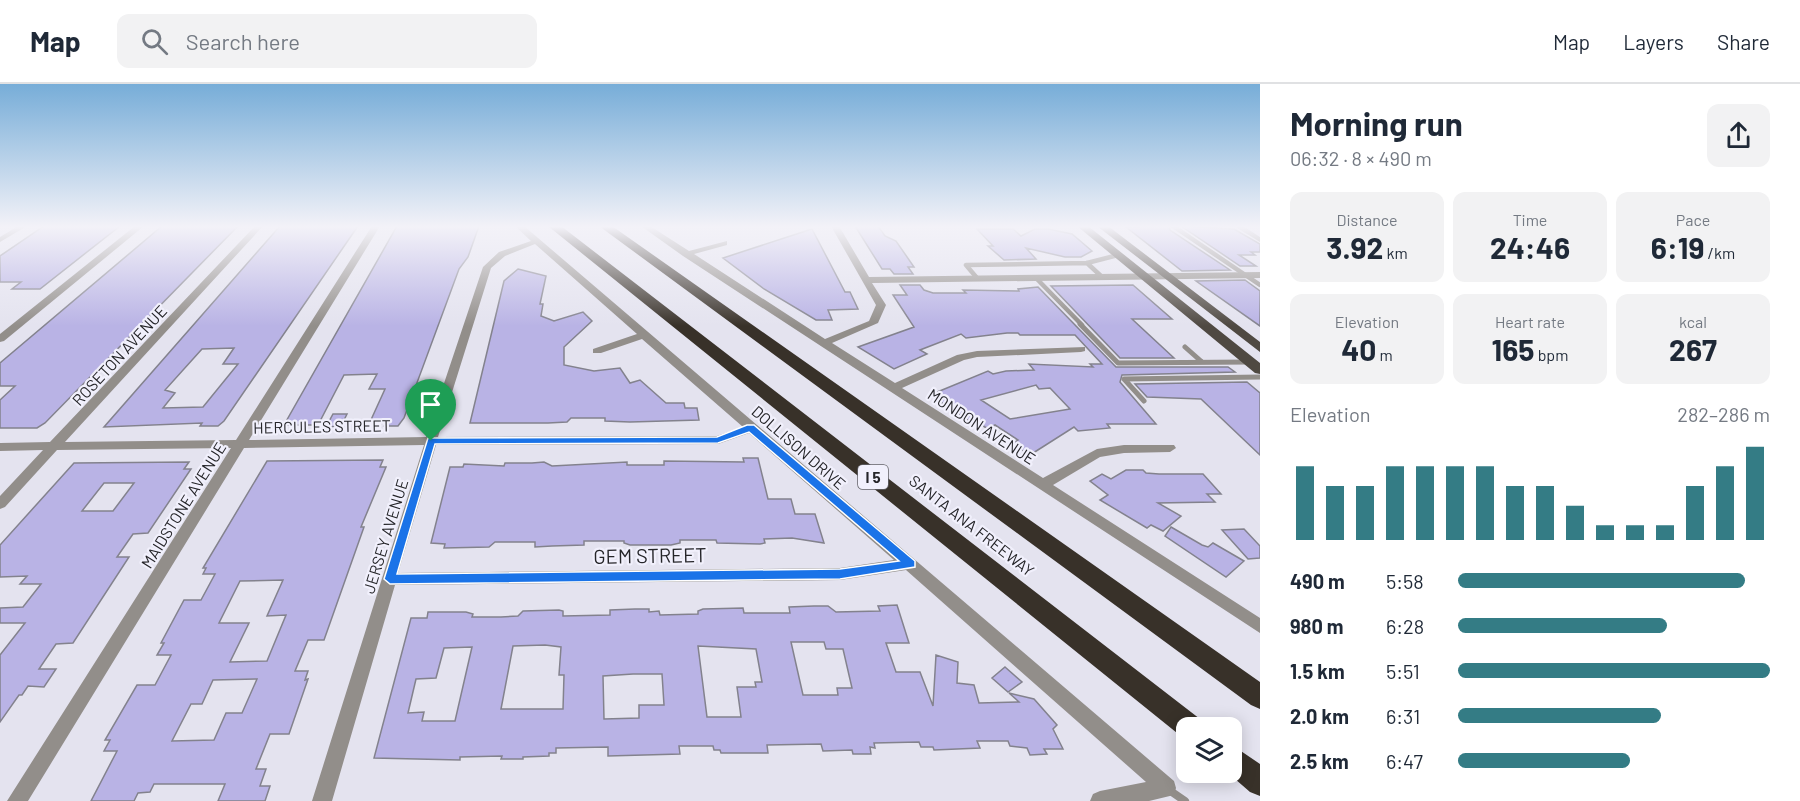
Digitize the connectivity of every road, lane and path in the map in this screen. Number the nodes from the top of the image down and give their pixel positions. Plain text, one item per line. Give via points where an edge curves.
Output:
1 (99, 259) edge
2 (228, 259) edge
3 (355, 259) edge
4 (496, 259) edge
5 (559, 259) edge
6 (596, 259) edge
7 (651, 259) edge
8 (694, 259) edge
9 (855, 259) edge
10 (1101, 259) edge
11 (1124, 259) edge
12 (1145, 259) edge
13 (1222, 259) edge
14 (1087, 263) junction
15 (1260, 275) edge
16 (1101, 276) junction
17 (1144, 276) junction
18 (1166, 276) junction
19 (1246, 276) junction
20 (977, 278) junction
21 (1036, 278) junction
22 (867, 280) junction
23 (1260, 285) edge
24 (646, 334) junction
25 (0, 339) edge
26 (823, 343) junction
27 (1185, 347) dead end
28 (1260, 348) edge
29 (1082, 349) dead end
30 (597, 351) dead end
31 (1203, 363) junction
32 (1255, 366) edge
33 (1260, 376) edge
34 (893, 388) junction
35 (1144, 401) dead end
36 (750, 428) junction
37 (431, 441) junction
38 (241, 444) junction
39 (0, 447) edge
40 (54, 447) junction
41 (1170, 448) dead end
42 (1042, 485) junction
43 (0, 504) edge
44 (910, 564) junction
45 (390, 579) junction
46 (1257, 620) edge
47 (1260, 697) edge
48 (1177, 717) edge
49 (1242, 767) edge
50 (1260, 782) edge
51 (1167, 788) junction
52 (17, 801) edge
53 (322, 801) edge
54 (1100, 801) edge
55 (1185, 801) edge

1 - 25 street
2 - 40 street, ROSETON AVENUE
3 - 38 street, MAIDSTONE AVENUE
4 - 37 street, JERSEY AVENUE via 487,267
5 - 24 street, DOLLISON DRIVE
6 - 48 highway, SANTA ANA FREEWAY / I 5
7 - 47 highway, SANTA ANA FREEWAY
8 - 26 street, MONDON AVENUE
9 - 22 street
10 - 14 lane
11 - 17 main road
12 - 18 main road
13 - 19 lane
14 - 16 lane
14 - 20 lane via 966,265
15 - 19 street
16 - 17 street
16 - 21 street
17 - 18 street
17 - 32 main road
18 - 19 street
18 - 28 main road
19 - 23 lane
20 - 21 street
20 - 22 street
21 - 31 lane via 1118,363
22 - 26 street via 881,305 873,323
24 - 30 street
24 - 36 street, DOLLISON DRIVE
26 - 34 street, MONDON AVENUE
27 - 31 lane
29 - 34 street via 961,357
31 - 32 lane
33 - 35 lane via 1124,379
34 - 42 street, MONDON AVENUE
36 - 37 street, HERCULES STREET via 718,440
36 - 44 street, DOLLISON DRIVE
37 - 38 street, HERCULES STREET
37 - 45 street, JERSEY AVENUE
38 - 40 street, HERCULES STREET
38 - 52 street, MAIDSTONE AVENUE
39 - 40 street, HERCULES STREET
40 - 43 street, ROSETON AVENUE
41 - 42 street via 1097,453
42 - 46 street, MONDON AVENUE
44 - 45 street, GEM STREET via 840,574
44 - 51 street, DOLLISON DRIVE
45 - 53 street, JERSEY AVENUE
49 - 50 highway
51 - 54 street
51 - 55 lane

